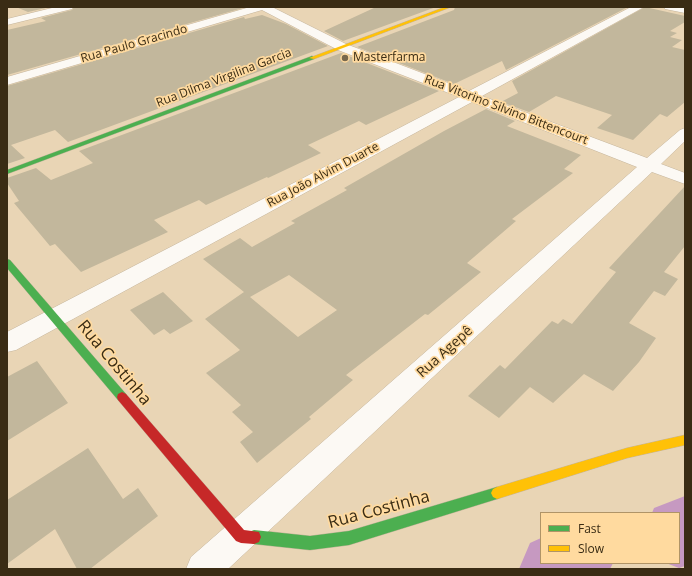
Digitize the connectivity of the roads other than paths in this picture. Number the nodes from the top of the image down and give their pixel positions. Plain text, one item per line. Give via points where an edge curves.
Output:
1 (68, 7) edge
2 (261, 7) edge
3 (264, 7) edge
4 (449, 7) edge
5 (638, 7) edge
6 (669, 7) edge
7 (685, 10) edge
8 (7, 22) edge
9 (342, 47) junction
10 (7, 81) edge
11 (471, 96) junction
12 (685, 133) edge
13 (650, 165) junction
14 (7, 172) edge
15 (685, 179) edge
16 (7, 262) edge
17 (55, 318) junction
18 (7, 344) edge
19 (685, 440) edge
20 (241, 536) junction
21 (203, 569) edge

1 - 8 street
2 - 10 street, Rua Paulo Gracindo
3 - 9 street, Rua Vitorino Silvino Bittencourt
4 - 9 street, Rua Dilma Virgilina Garcia
5 - 11 street, Rua João Alvim Duarte
6 - 7 street
9 - 11 street, Rua Vitorino Silvino Bittencourt
9 - 14 street, Rua Dilma Virgilina Garcia
11 - 13 street, Rua Vitorino Silvino Bittencourt
11 - 17 street, Rua João Alvim Duarte
12 - 13 street, Rua Agepê
13 - 15 street, Rua Vitorino Silvino Bittencourt
13 - 20 street, Rua Agepê
16 - 17 street, Rua Costinha
17 - 18 street, Rua João Alvim Duarte
17 - 20 street, Rua Costinha
19 - 20 street, Rua Costinha via 627,453 349,538 310,543
20 - 21 street, Rua Agepê

